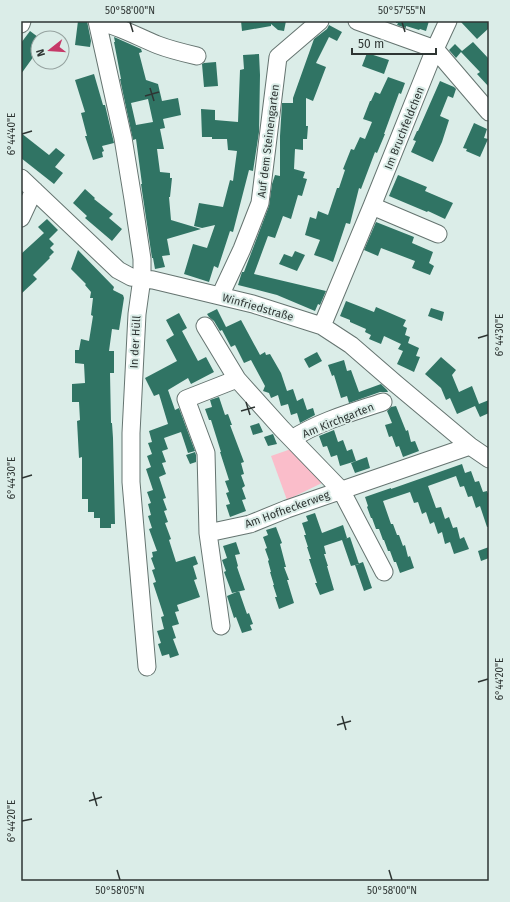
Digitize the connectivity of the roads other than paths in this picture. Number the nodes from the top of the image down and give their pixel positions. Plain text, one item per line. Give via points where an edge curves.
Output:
1 (22, 21) edge
2 (97, 21) edge
3 (320, 21) edge
4 (358, 21) edge
5 (448, 21) edge
6 (21, 24) edge
7 (436, 49) junction
8 (197, 56) dead end
9 (489, 112) edge
10 (21, 178) edge
11 (34, 190) junction
12 (372, 206) junction
13 (21, 218) edge
14 (438, 234) dead end
15 (142, 278) junction
16 (220, 296) junction
17 (205, 326) dead end
18 (322, 326) junction
19 (237, 379) junction
20 (383, 402) dead end
21 (292, 439) junction
22 (470, 446) junction
23 (489, 458) edge
24 (341, 490) junction
25 (208, 533) junction
26 (384, 572) dead end
27 (221, 626) dead end
28 (148, 667) dead end

1 - 6 street
2 - 8 street via 165,48
2 - 15 street, In der Hüll via 123,138 142,259
3 - 16 street, Auf dem Steinengarten via 278,57 260,203
4 - 7 street
5 - 7 street, Im Bruchfeldchen
7 - 9 street
7 - 12 street, Im Bruchfeldchen
10 - 11 street, Winfriedstraße
11 - 13 street
11 - 15 street, Winfriedstraße via 118,270 130,277
12 - 14 street
12 - 18 street, Im Bruchfeldchen
15 - 16 street, Winfriedstraße
15 - 28 street, In der Hüll via 137,314 131,482
16 - 18 street, Winfriedstraße
17 - 19 street, Am Kirchgarten
18 - 22 street, Winfriedstraße via 351,345
19 - 21 street, Am Kirchgarten
19 - 25 street via 186,399 206,453
20 - 21 street, Am Kirchgarten via 307,430
21 - 24 street, Am Kirchgarten
22 - 23 street, Winfriedstraße
22 - 24 street, Am Hofheckerweg
24 - 25 street, Am Hofheckerweg via 250,524
24 - 26 street, Am Hofheckerweg
25 - 27 street

